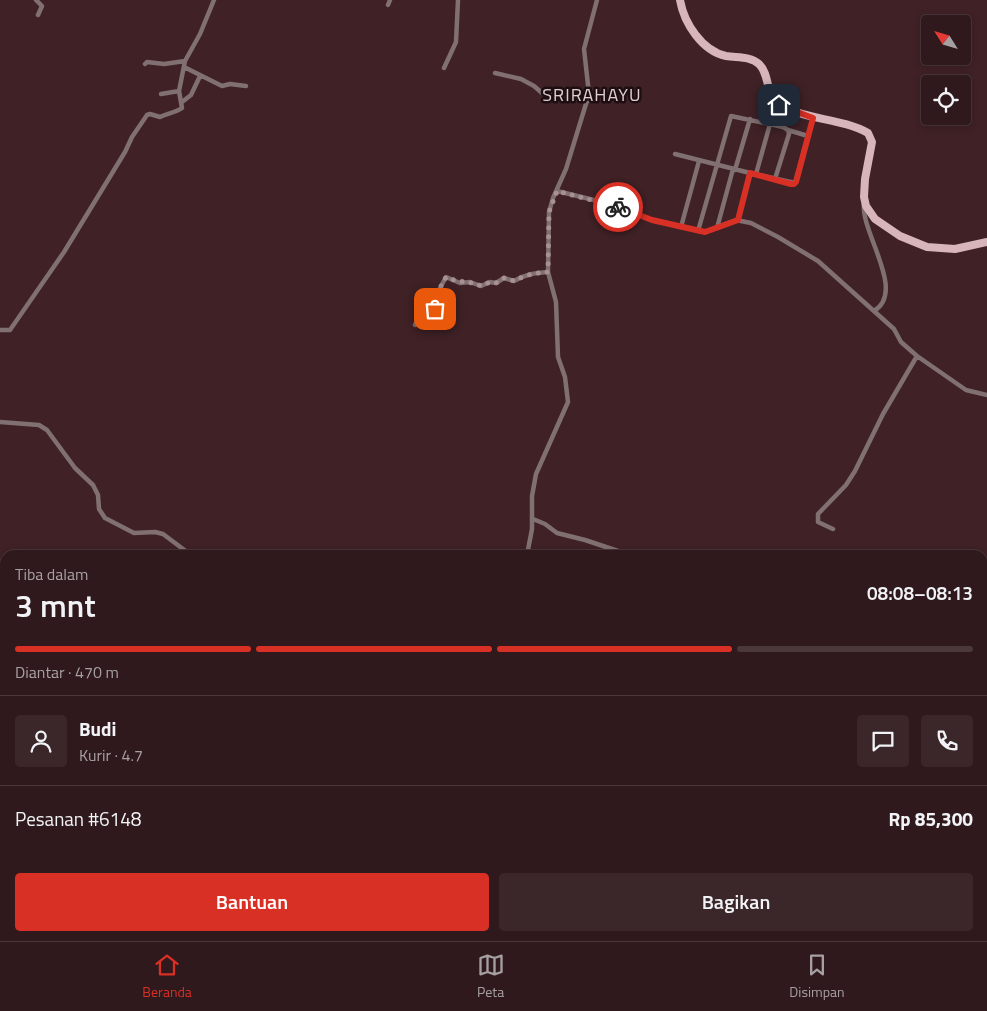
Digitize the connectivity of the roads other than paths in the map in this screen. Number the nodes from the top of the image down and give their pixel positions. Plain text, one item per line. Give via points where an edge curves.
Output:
1 (36, 0) edge
2 (214, 0) edge
3 (458, 0) edge
4 (598, 0) edge
5 (680, 0) edge
6 (38, 15) dead end
7 (186, 61) junction
8 (145, 64) dead end
9 (184, 67) junction
10 (444, 68) dead end
11 (495, 72) dead end
12 (200, 76) junction
13 (246, 86) dead end
14 (179, 91) junction
15 (161, 94) dead end
16 (588, 101) junction
17 (182, 102) junction
18 (813, 118) junction
19 (750, 119) junction
20 (770, 124) junction
21 (788, 130) junction
22 (808, 136) junction
23 (675, 154) dead end
24 (699, 160) junction
25 (716, 165) junction
26 (734, 169) junction
27 (753, 174) junction
28 (775, 179) junction
29 (557, 191) junction
30 (864, 202) junction
31 (738, 220) junction
32 (681, 227) junction
33 (717, 228) junction
34 (698, 230) junction
35 (987, 242) edge
36 (548, 272) junction
37 (874, 311) junction
38 (415, 326) dead end
39 (0, 330) edge
40 (916, 356) junction
41 (987, 396) edge
42 (0, 422) edge
43 (532, 519) junction
44 (833, 529) dead end
45 (184, 550) edge
46 (528, 550) edge
47 (615, 550) edge

1 - 6 street via 42,6
2 - 7 street
3 - 10 street via 456,42
4 - 16 street via 584,49
5 - 18 main road via 689,25 705,45 720,54 756,62 762,68 775,102
7 - 8 street
7 - 9 street
9 - 12 street
9 - 14 street
11 - 16 street via 521,79 542,93
12 - 13 street via 222,86
12 - 17 street via 191,95
14 - 15 street
14 - 17 street
16 - 29 street
17 - 39 street via 182,108 176,112 159,118 147,115 64,252 10,330
18 - 22 street
18 - 30 main road via 858,128 871,137
19 - 20 street
19 - 25 street via 730,116
19 - 26 street
20 - 21 street
20 - 27 street
21 - 22 street
21 - 28 street
22 - 28 street via 795,183
23 - 24 street
24 - 25 street
24 - 32 street
25 - 26 street
25 - 34 street
26 - 27 street
26 - 33 street
27 - 28 street
27 - 31 street
29 - 32 street
29 - 36 street via 549,212
30 - 35 main road via 875,219 890,230 927,246 955,249
30 - 37 street via 864,218 879,254 886,283 883,303
31 - 33 street
31 - 37 street via 751,223 811,256
32 - 34 street
33 - 34 street via 705,232
36 - 38 street via 527,274 514,281 504,278 481,286 446,277 440,288 444,293 431,318 420,315
36 - 43 street via 556,302 558,357 568,398 536,474
37 - 40 street
40 - 41 street via 966,390
40 - 44 street via 855,471 818,514 818,523
42 - 45 street via 44,428 75,468 93,485 106,518 134,534 163,534
43 - 46 street
43 - 47 street via 557,534

